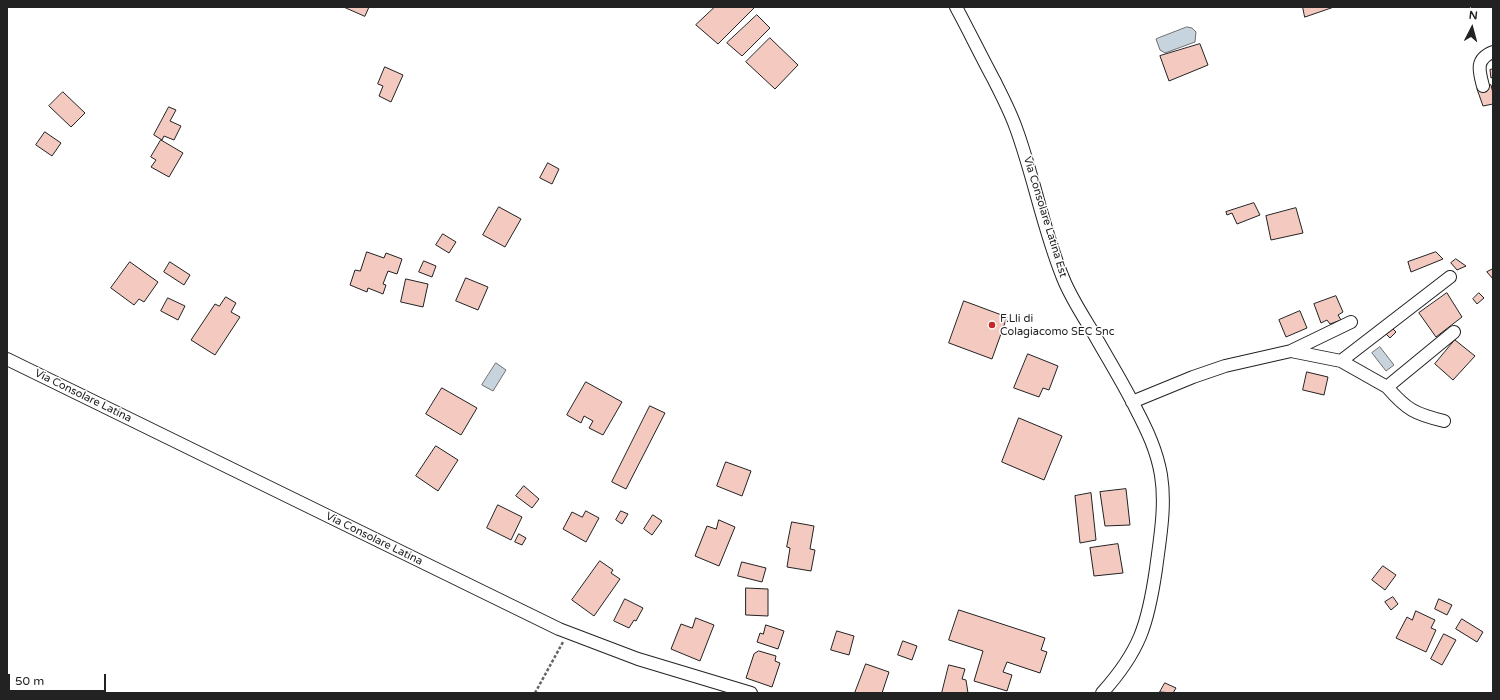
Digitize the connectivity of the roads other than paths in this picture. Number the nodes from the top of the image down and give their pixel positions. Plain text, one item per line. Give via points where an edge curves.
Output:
1 (956, 7) edge
2 (1493, 52) edge
3 (1483, 86) dead end
4 (1450, 277) dead end
5 (1351, 322) dead end
6 (1454, 332) dead end
7 (1291, 351) junction
8 (7, 359) edge
9 (1342, 361) junction
10 (1387, 387) junction
11 (1132, 402) junction
12 (1444, 421) dead end
13 (751, 693) edge
14 (1102, 693) edge

1 - 11 street, Via Consolare Latina Est via 1015,123 1064,281
2 - 3 street via 1487,54 1480,63
4 - 9 street
5 - 7 street
6 - 10 street
7 - 9 street
7 - 11 street via 1220,368
8 - 13 street, Via Consolare Latina via 568,633 638,659
9 - 10 street
10 - 12 street via 1410,410 1422,416
11 - 14 street, Via Consolare Latina Est via 1150,438 1160,468 1163,506 1160,540 1152,597 1140,637 1125,666

